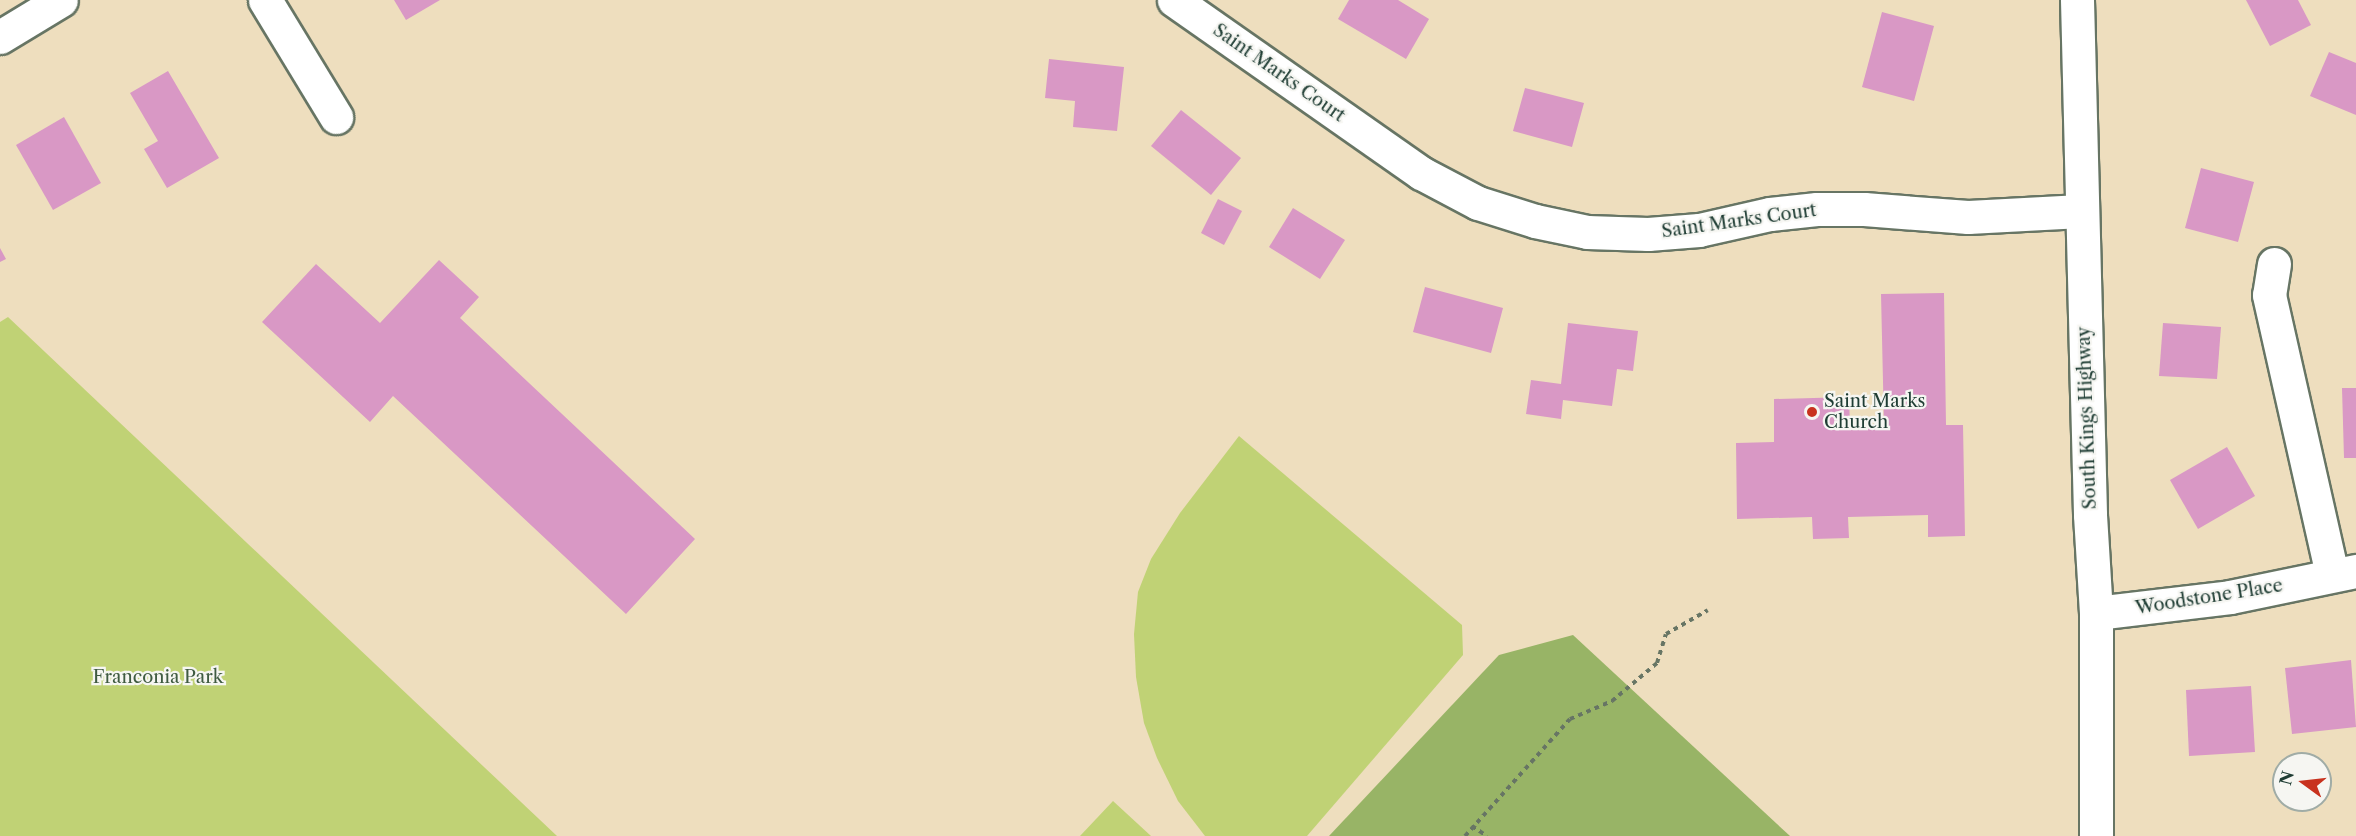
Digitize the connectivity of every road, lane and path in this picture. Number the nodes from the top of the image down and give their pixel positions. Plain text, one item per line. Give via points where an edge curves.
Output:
1 (61, 0) edge
2 (265, 0) edge
3 (1174, 0) edge
4 (2077, 0) edge
5 (0, 37) edge
6 (336, 117) dead end
7 (2081, 211) junction
8 (2274, 264) dead end
9 (2344, 573) edge
10 (1708, 610) dead end
11 (2096, 614) junction
12 (1472, 826) junction
13 (1465, 836) edge
14 (1487, 836) edge
15 (2096, 836) edge

1 - 5 street
2 - 6 street
3 - 7 street, Saint Marks Court via 1421,173 1478,203 1534,221 1587,232 1648,234 1699,230 1770,214 1817,209 1864,208 1968,217
4 - 7 street, South Kings Highway
7 - 11 street, South Kings Highway
8 - 9 street via 2269,296
9 - 11 street, Woodstone Place via 2230,597
10 - 12 path via 1666,634 1657,663 1612,701 1570,719
11 - 15 street, South Kings Highway
12 - 13 path
12 - 14 path

